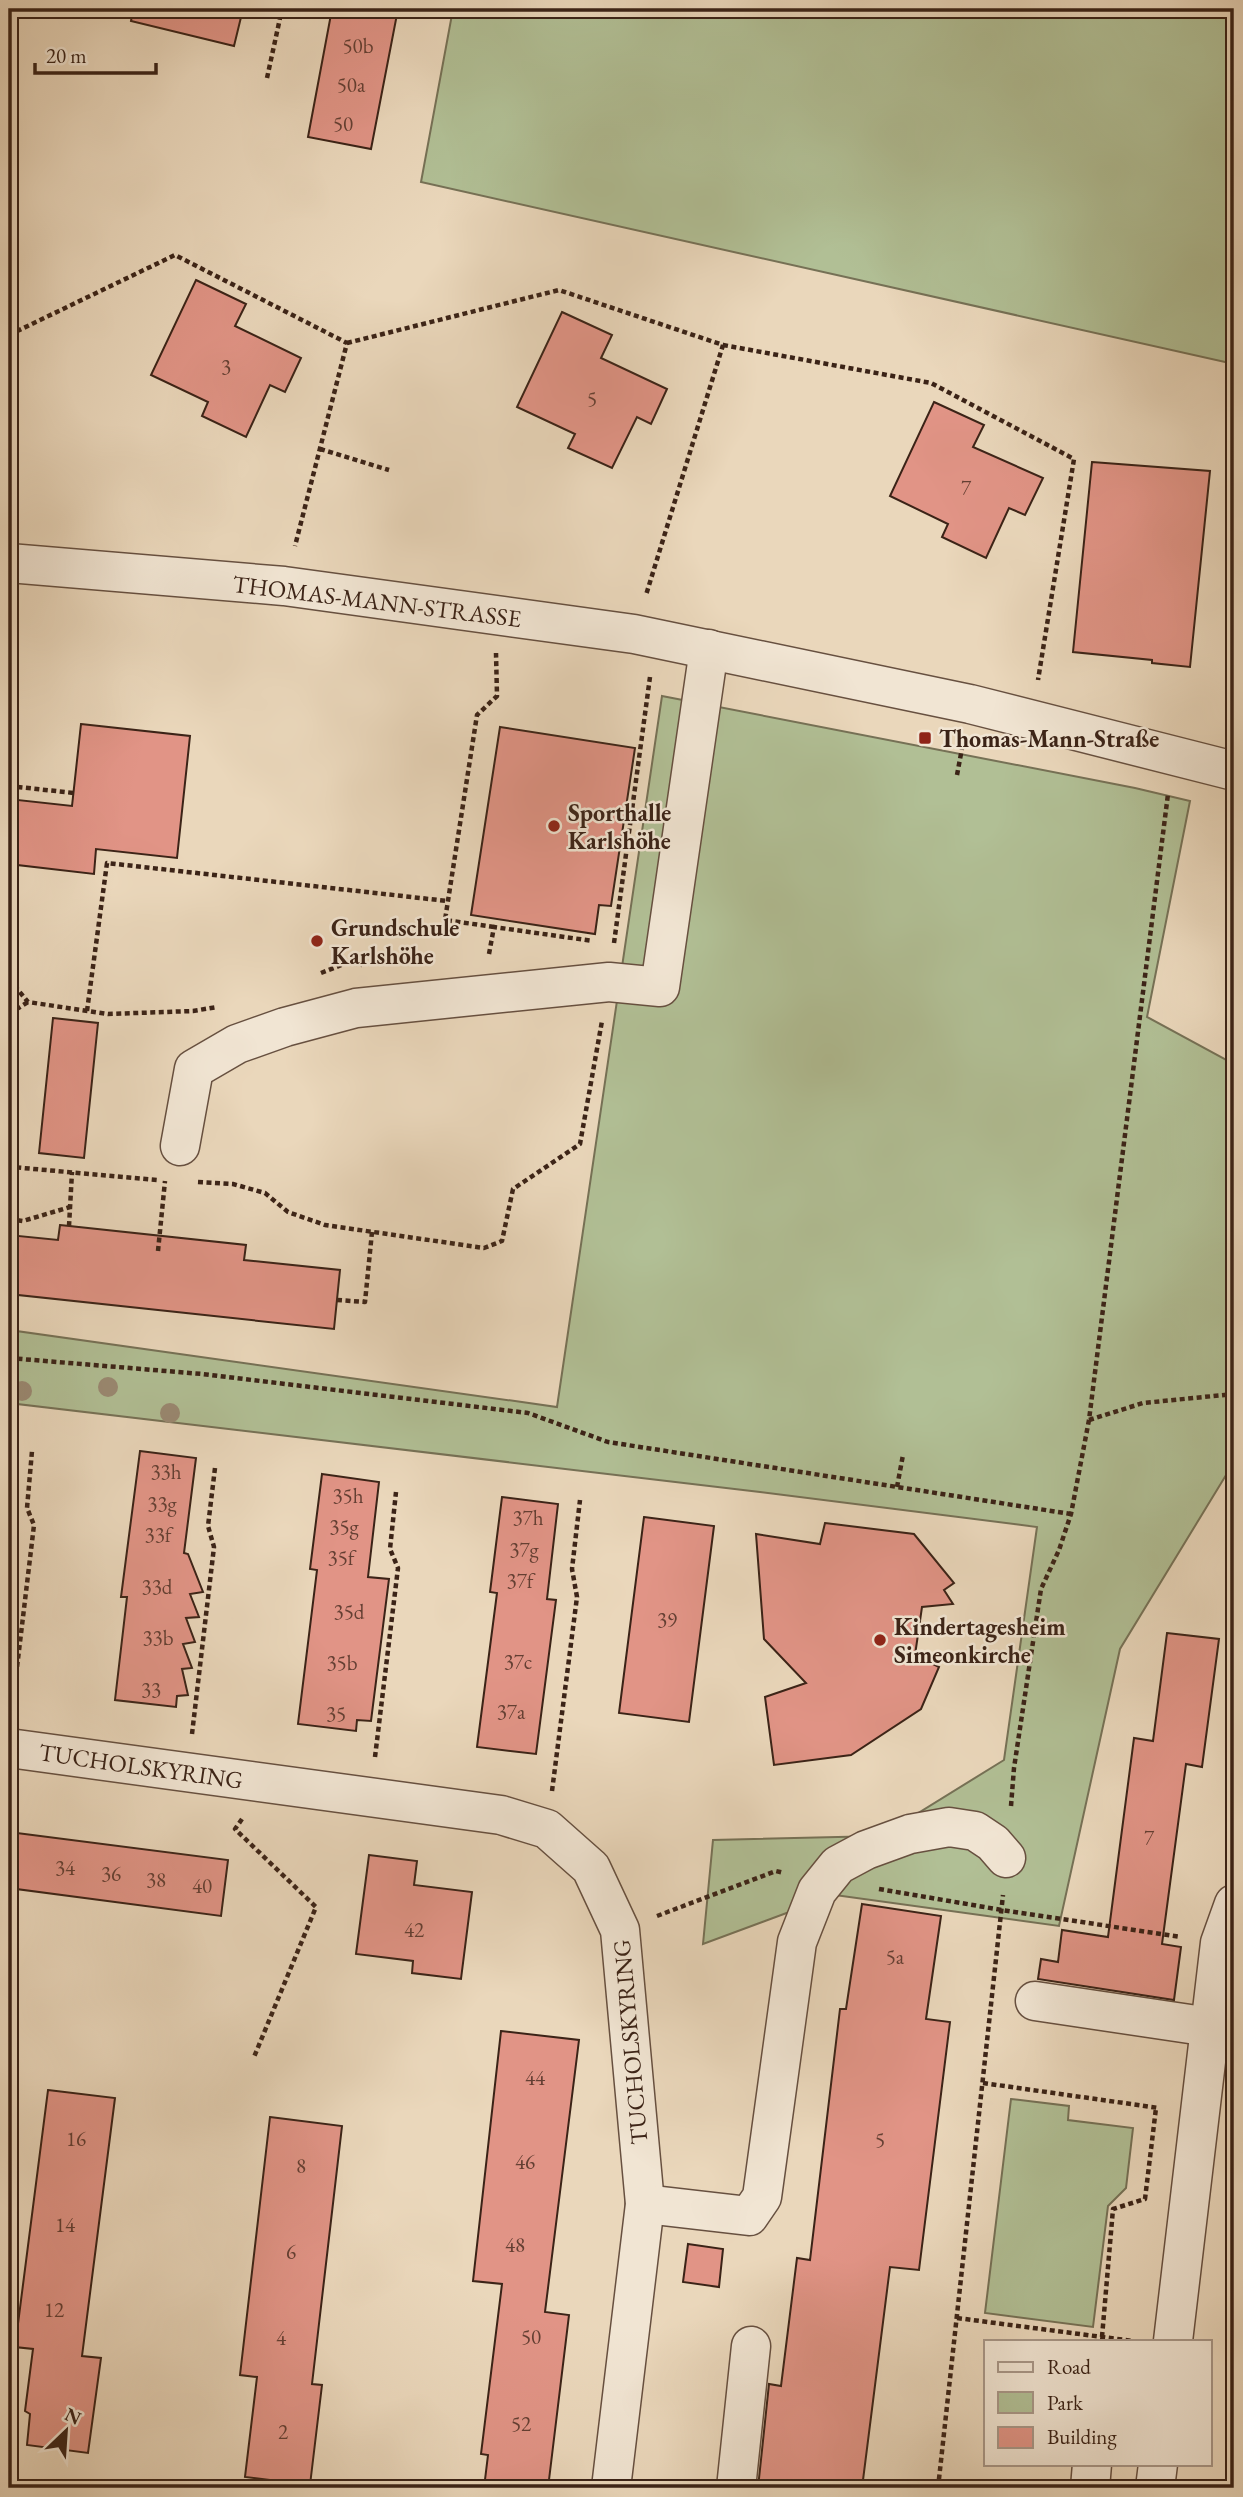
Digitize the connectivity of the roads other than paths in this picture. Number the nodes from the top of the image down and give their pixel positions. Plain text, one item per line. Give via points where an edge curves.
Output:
1 (9, 563) edge
2 (709, 649) junction
3 (1234, 771) edge
4 (180, 1146) dead end
5 (10, 1730) edge
6 (1006, 1858) road end
7 (1234, 1904) edge
8 (1035, 2001) dead end
9 (1210, 2027) junction
10 (645, 2204) junction
11 (1173, 2340) edge
12 (751, 2346) dead end
13 (1092, 2466) edge
14 (1158, 2466) edge
15 (611, 2488) edge
16 (736, 2488) edge
17 (1090, 2488) edge
18 (1155, 2488) edge

1 - 2 street, THOMAS-MANN-STRASSE via 284,586
2 - 3 street, THOMAS-MANN-STRASSE via 1032,719
2 - 4 street via 660,987 609,982 356,1008 285,1027 237,1044 194,1069
5 - 10 street, TUCHOLSKYRING via 187,1772 501,1815 547,1829 591,1868 621,1930
6 - 10 street via 975,1831 949,1827 910,1834 838,1866 817,1891 797,1942 762,2197 749,2217
7 - 9 street via 1220,1943
8 - 9 street
9 - 11 street
10 - 15 street, TUCHOLSKYRING
12 - 16 street
13 - 17 street
14 - 18 street

